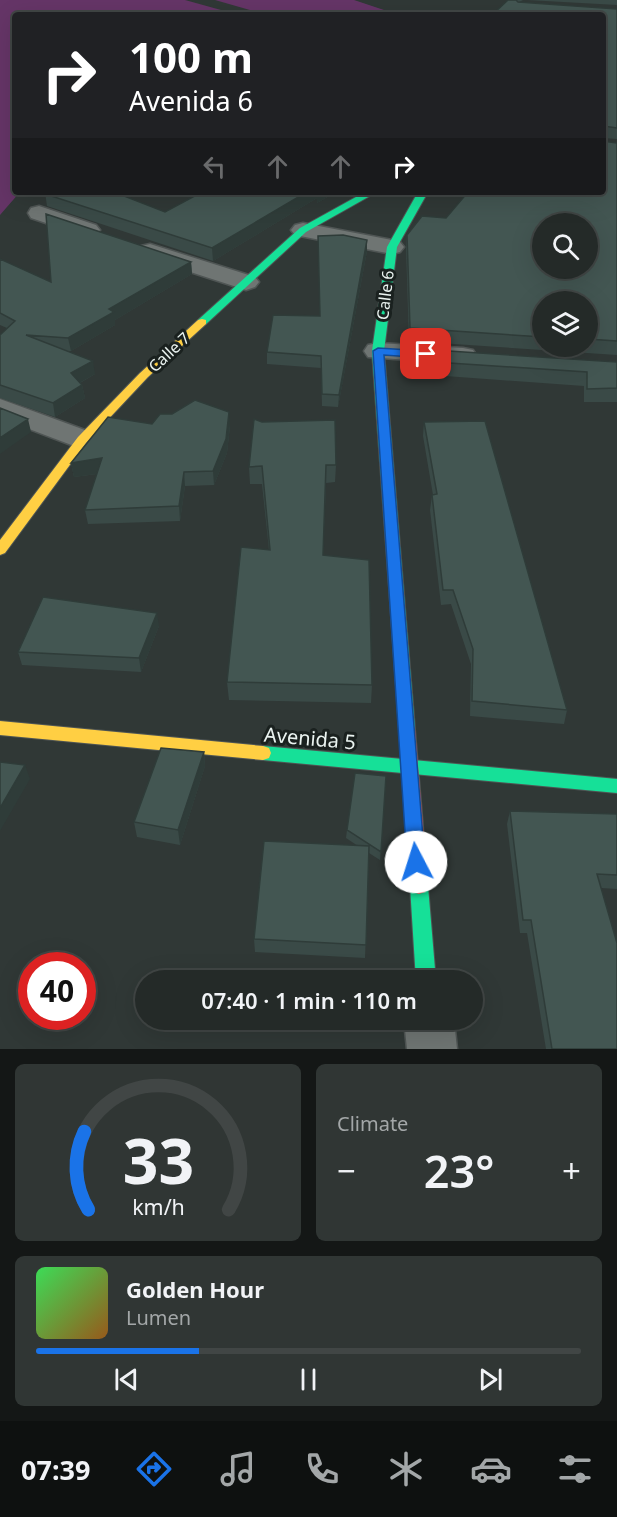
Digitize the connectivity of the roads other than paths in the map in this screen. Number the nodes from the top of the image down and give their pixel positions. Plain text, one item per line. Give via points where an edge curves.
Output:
1 (367, 195) edge
2 (421, 195) edge
3 (39, 213) dead end
4 (303, 230) junction
5 (392, 247) junction
6 (246, 282) junction
7 (378, 351) junction
8 (486, 358) edge
9 (0, 408) edge
10 (82, 440) junction
11 (0, 550) edge
12 (0, 728) edge
13 (408, 766) junction
14 (617, 786) edge
15 (425, 970) edge
16 (430, 1030) edge
17 (432, 1049) edge

1 - 4 street, Calle 7
2 - 5 street, Calle 6
3 - 6 street
4 - 5 street
4 - 6 street, Calle 7
5 - 7 street, Calle 6
6 - 10 street, Calle 7 via 144,375
7 - 8 street
7 - 13 street, Calle 6
9 - 10 street
10 - 11 street, Calle 7
12 - 13 street, Avenida 5
13 - 14 street, Avenida 5
13 - 15 street, Calle 6
16 - 17 street

